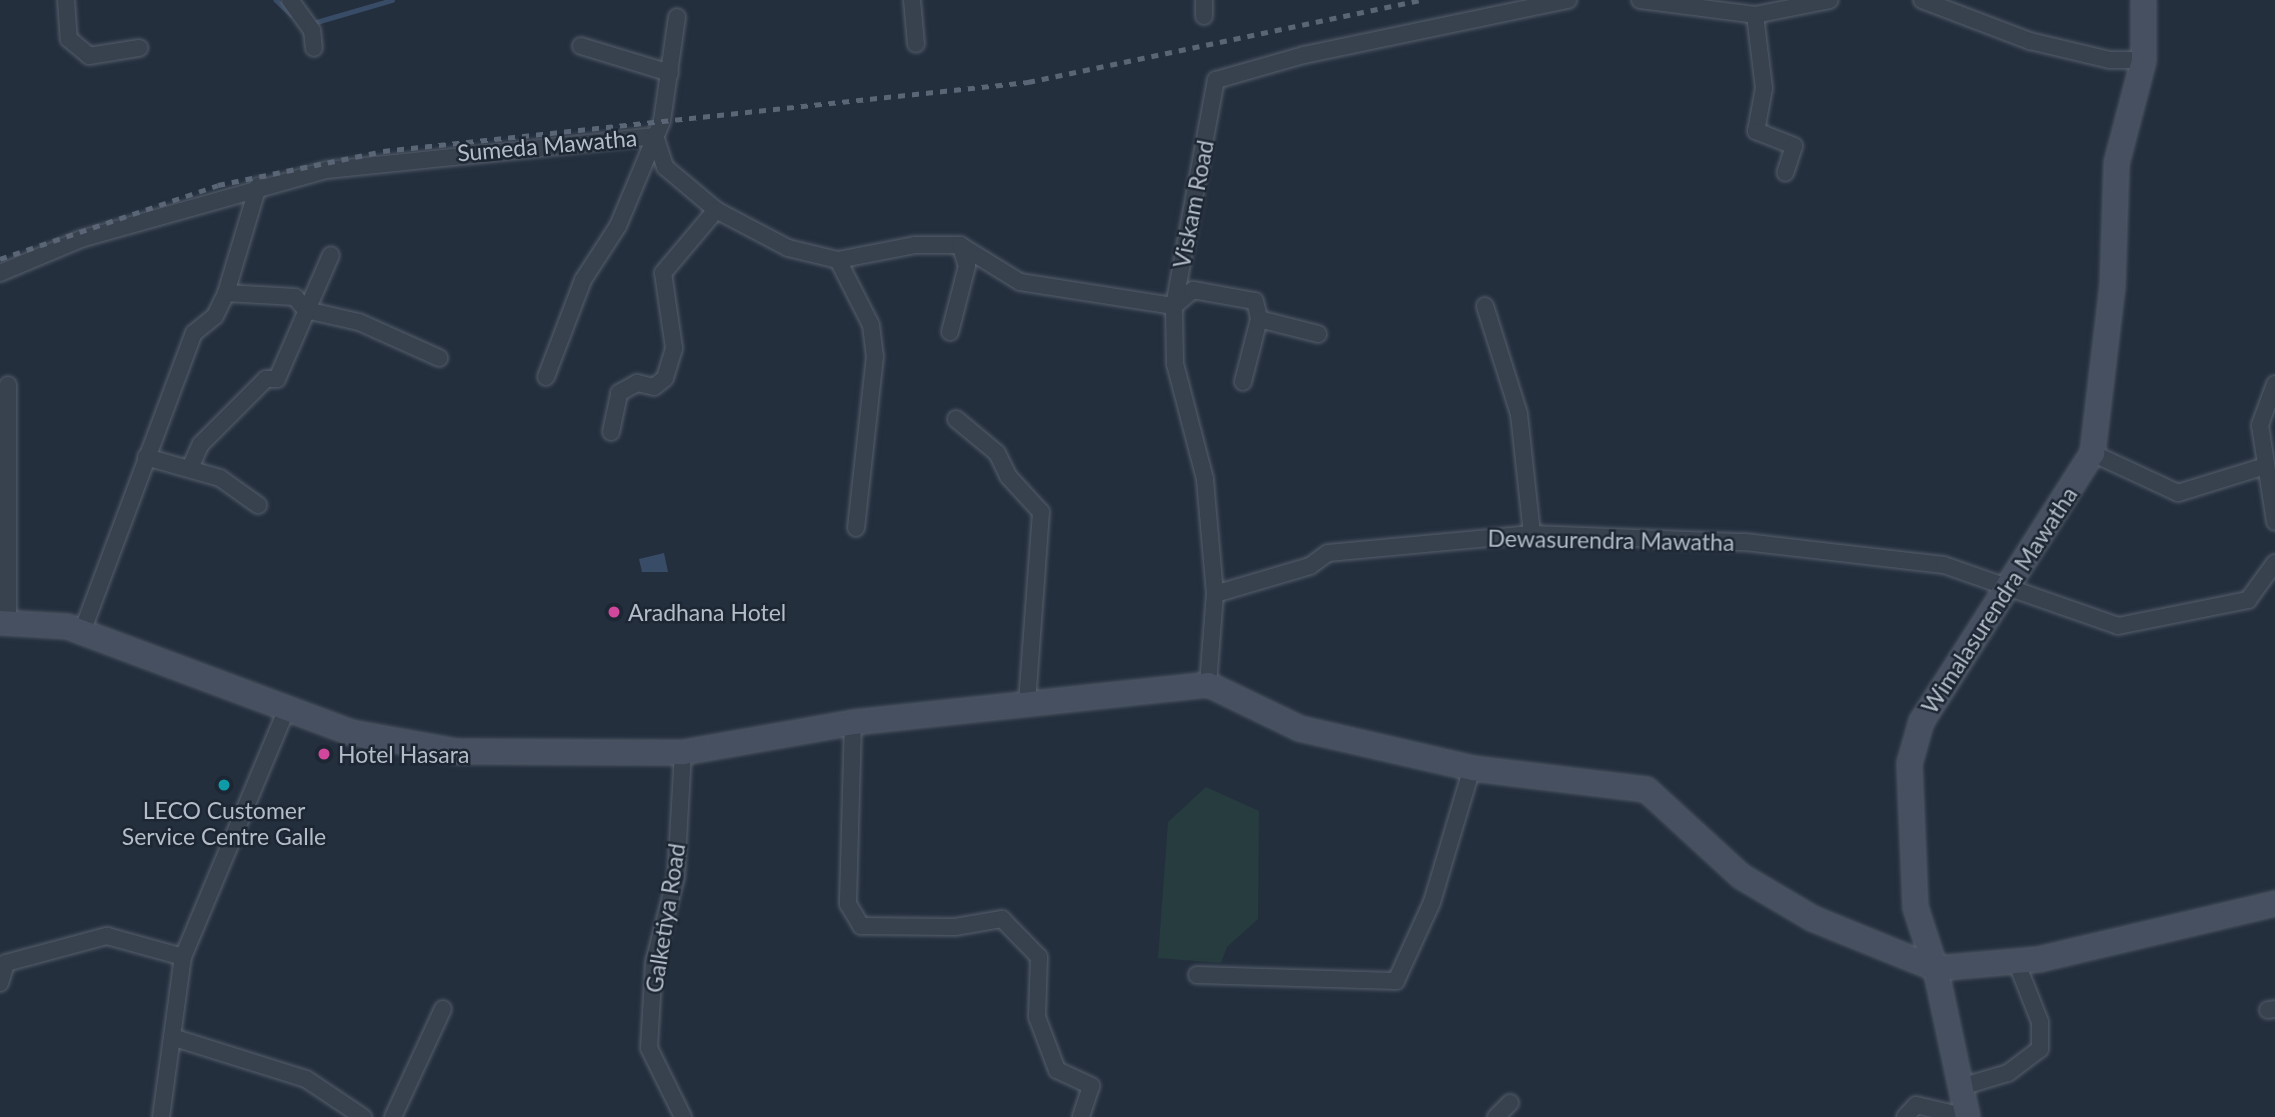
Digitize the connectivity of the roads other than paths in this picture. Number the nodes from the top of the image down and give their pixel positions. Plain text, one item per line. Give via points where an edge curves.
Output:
1 (66, 0) edge
2 (290, 0) edge
3 (912, 0) edge
4 (1568, 0) edge
5 (1640, 0) edge
6 (1830, 0) edge
7 (1922, 0) edge
8 (2143, 0) edge
9 (1755, 15) junction
10 (677, 17) dead end
11 (916, 44) dead end
12 (580, 46) dead end
13 (139, 48) dead end
14 (314, 48) dead end
15 (2143, 60) junction
16 (670, 73) junction
17 (655, 136) junction
18 (1785, 173) dead end
19 (258, 186) junction
20 (716, 210) junction
21 (960, 245) junction
22 (331, 254) dead end
23 (838, 260) junction
24 (0, 273) edge
25 (226, 293) junction
26 (1174, 306) junction
27 (1485, 306) dead end
28 (306, 310) junction
29 (1259, 319) junction
30 (950, 332) dead end
31 (1318, 334) dead end
32 (439, 358) dead end
33 (546, 377) dead end
34 (1243, 382) dead end
35 (2275, 384) edge
36 (8, 385) dead end
37 (956, 419) dead end
38 (2268, 427) edge
39 (611, 432) dead end
40 (2092, 453) junction
41 (146, 457) junction
42 (191, 466) junction
43 (2265, 466) junction
44 (258, 505) dead end
45 (2275, 522) edge
46 (856, 528) dead end
47 (1532, 534) junction
48 (2275, 563) edge
49 (2012, 586) junction
50 (1215, 594) junction
51 (4, 622) edge
52 (82, 632) junction
53 (1208, 684) junction
54 (1027, 704) junction
55 (287, 708) junction
56 (853, 722) junction
57 (683, 752) junction
58 (1472, 768) junction
59 (2275, 903) edge
60 (183, 957) junction
61 (2016, 961) junction
62 (1935, 968) junction
63 (1197, 975) dead end
64 (0, 982) edge
65 (443, 1009) dead end
66 (172, 1037) junction
67 (1964, 1086) junction
68 (1510, 1102) dead end
69 (159, 1117) edge
70 (363, 1117) edge
71 (393, 1117) edge
72 (683, 1117) edge
73 (1081, 1117) edge
74 (1496, 1117) edge
75 (1905, 1117) edge
76 (1967, 1117) edge

1 - 13 street via 69,39 89,56
2 - 14 street via 308,25
3 - 11 street
4 - 26 street, Viskam Road via 1304,55 1216,80
5 - 9 street
6 - 9 street
7 - 15 street via 2030,41 2110,60
8 - 15 street
9 - 18 street via 1764,88 1756,131 1794,146
10 - 16 street
12 - 16 street
15 - 40 street, Wimalasurendra Mawatha via 2116,163 2112,286
16 - 17 street
17 - 19 street, Sumeda Mawatha via 456,153
17 - 20 street, Sumeda Mawatha via 665,167
17 - 33 street via 618,226 583,280
19 - 24 street, Sumeda Mawatha via 82,239
19 - 25 street
20 - 23 street, Sumeda Mawatha via 788,248
20 - 39 street via 663,273 674,348 665,378 654,387 637,383 619,393
21 - 23 street, Sumeda Mawatha via 915,245
21 - 26 street via 1020,282
21 - 30 street via 968,266
22 - 28 street
23 - 46 street via 872,325 875,356
25 - 28 street via 295,297
25 - 41 street via 215,316 194,333
26 - 29 street via 1193,290 1255,301
26 - 50 street, Viskam Road via 1175,364 1205,479
27 - 47 street via 1519,414
28 - 32 street via 359,322
28 - 42 street via 277,379 266,379 210,434
29 - 31 street
29 - 34 street
35 - 38 street
36 - 51 street
37 - 54 street via 997,453 1007,476 1041,512
38 - 43 street
40 - 43 street via 2178,493
40 - 49 street, Wimalasurendra Mawatha
41 - 42 street
41 - 52 street
42 - 44 street
43 - 45 street
47 - 49 street, Dewasurendra Mawatha via 1878,555 1944,565
47 - 50 street, Dewasurendra Mawatha via 1328,553 1310,566
48 - 49 street, Dewasurendra Mawatha via 2248,600 2118,626
49 - 62 street, Wimalasurendra Mawatha via 1921,721 1909,763 1914,906
50 - 53 street, Viskam Road
51 - 52 street
52 - 55 street
53 - 54 street
53 - 58 street via 1299,728
54 - 56 street
55 - 57 street via 368,737 456,751
55 - 60 street
56 - 57 street via 747,746
56 - 73 street via 848,904 861,926 956,927 1002,919 1039,957 1038,1017 1057,1070 1091,1087
57 - 72 street, Galketiya Road via 676,877 654,962 649,1048
58 - 62 street via 1646,789 1741,876 1812,918
58 - 63 street via 1440,880 1396,981
59 - 61 street
60 - 64 street via 107,936 6,963
60 - 66 street
61 - 62 street
61 - 67 street via 2040,1021 2040,1049 2008,1073
62 - 67 street, Wimalasurendra Mawatha
65 - 71 street
66 - 69 street
66 - 70 street via 306,1079
67 - 76 street, Wimalasurendra Mawatha
68 - 74 street
75 - 76 street via 1916,1105

